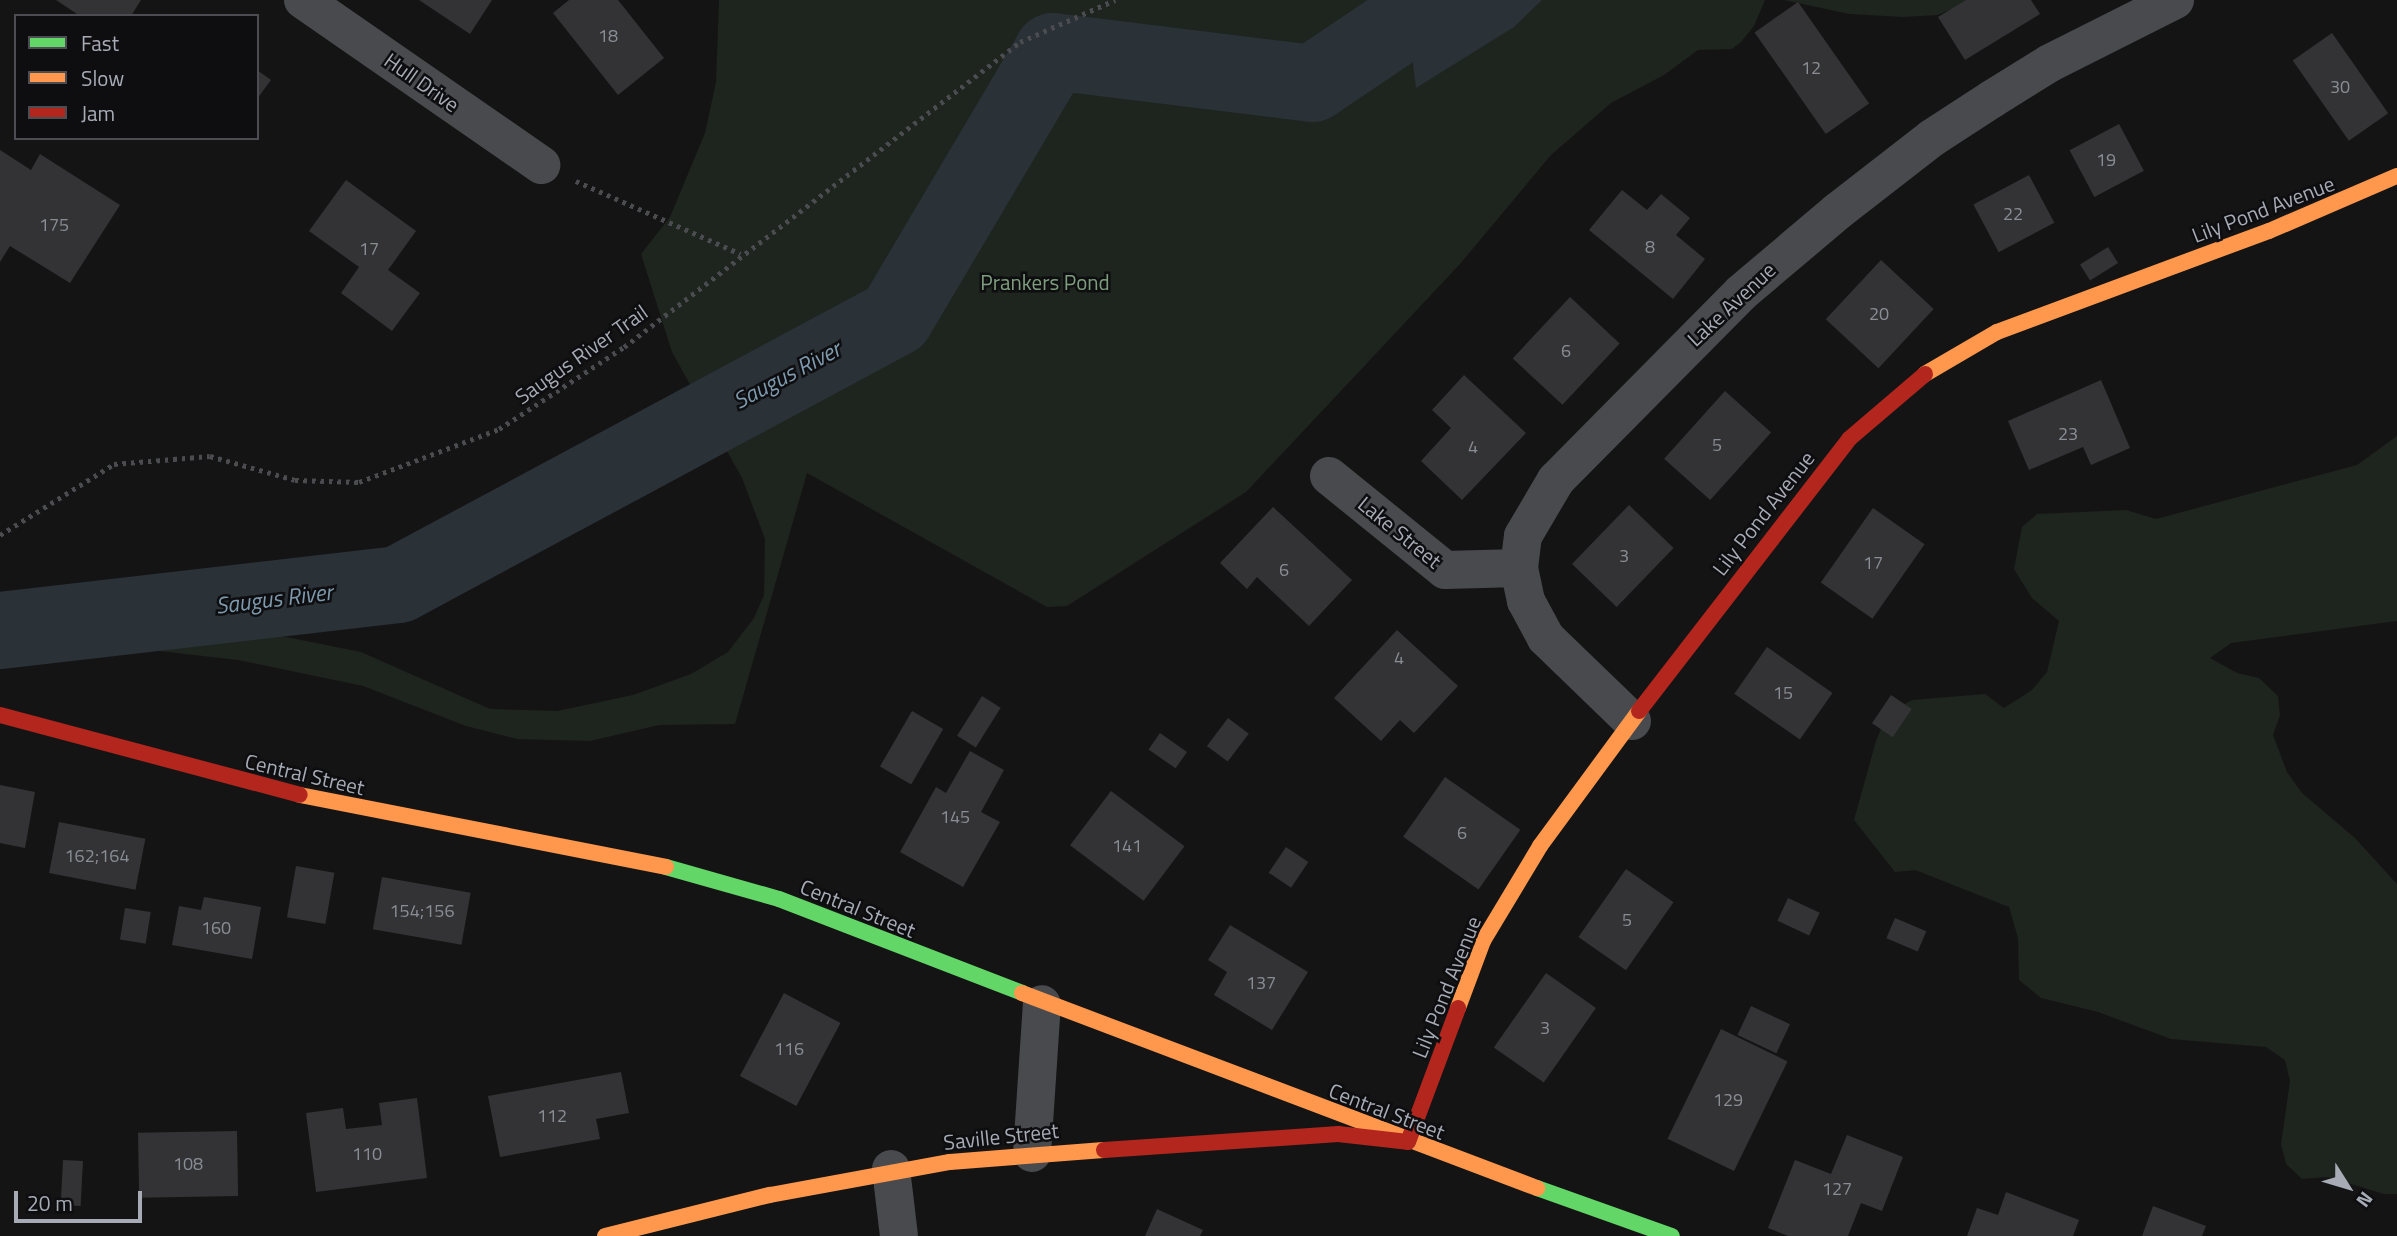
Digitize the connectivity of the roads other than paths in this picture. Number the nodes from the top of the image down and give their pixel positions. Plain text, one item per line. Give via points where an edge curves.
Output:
1 (303, 0) edge
2 (2175, 0) edge
3 (541, 164) road end
4 (2397, 176) edge
5 (1329, 475) dead end
6 (1519, 568) junction
7 (0, 715) edge
8 (1632, 721) junction
9 (1042, 1004) junction
10 (1408, 1142) junction
11 (1032, 1153) junction
12 (891, 1170) junction
13 (605, 1236) edge
14 (899, 1236) edge
15 (1672, 1236) edge

1 - 3 street, Hull Drive
2 - 6 street, Lake Avenue via 2050,64 1942,132 1789,250 1659,372 1556,480 1523,536
4 - 8 street, Lily Pond Avenue via 2269,231 2066,304 1941,361 1849,439
5 - 6 street, Lake Street via 1445,570
6 - 8 street, Lake Avenue via 1526,601 1546,638
7 - 9 street, Central Street via 268,789 675,869 849,924
8 - 10 street, Lily Pond Avenue via 1540,846 1483,941
9 - 10 street, Central Street
9 - 11 street
10 - 11 street, Saville Street via 1338,1134
10 - 15 street, Central Street
11 - 12 street, Saville Street
12 - 13 street, Saville Street
12 - 14 street

